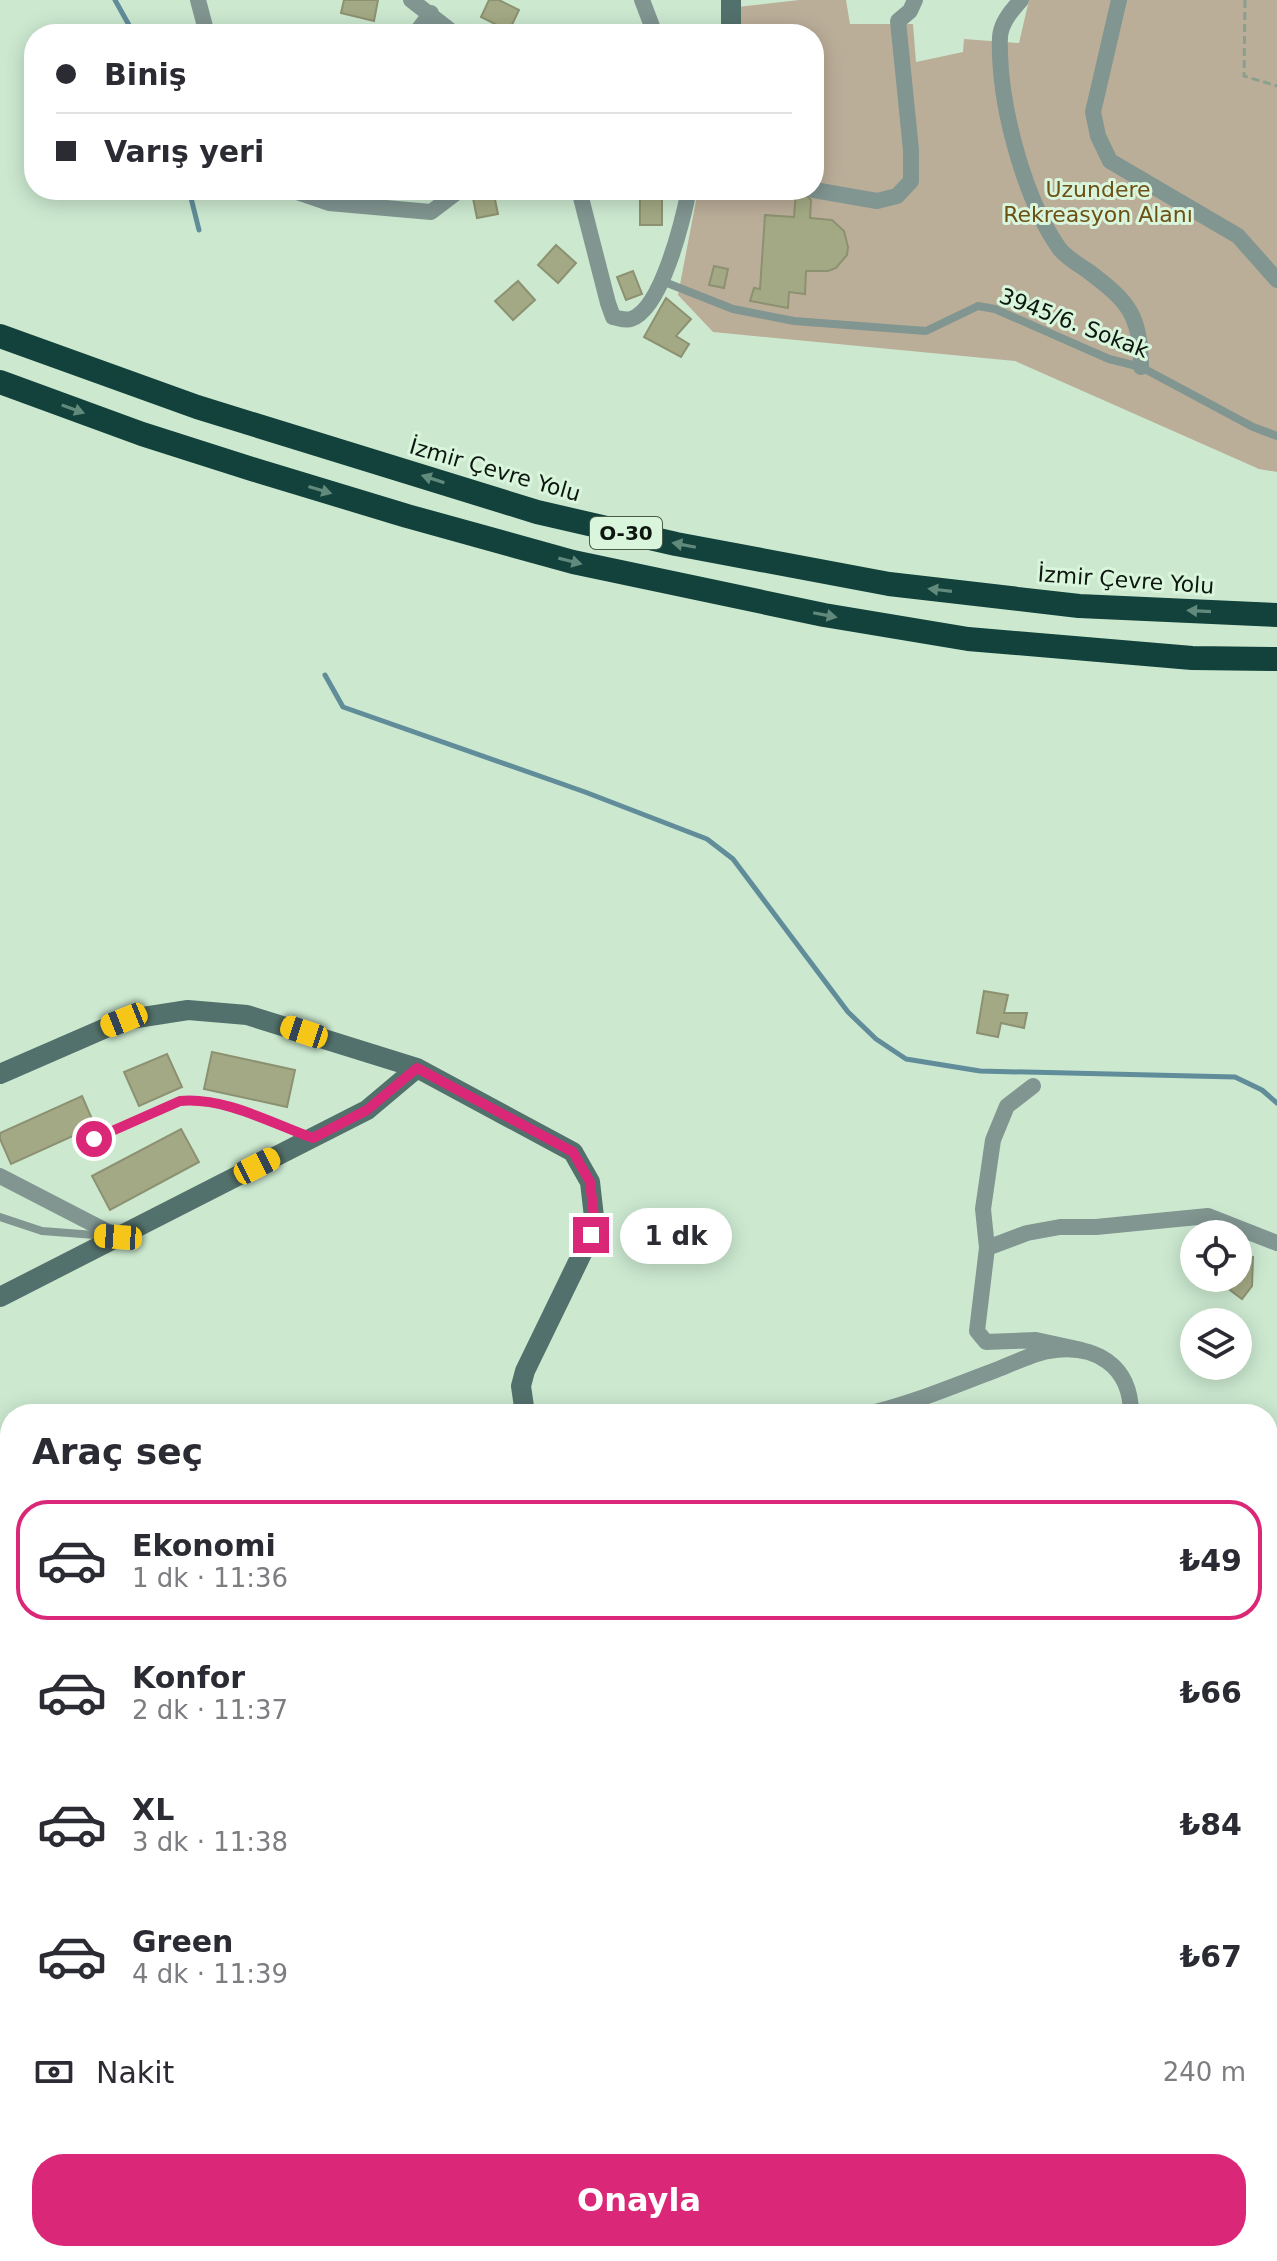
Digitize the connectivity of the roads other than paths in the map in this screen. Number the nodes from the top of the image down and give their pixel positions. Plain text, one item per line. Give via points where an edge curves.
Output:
1 (198, 0) edge
2 (411, 0) edge
3 (642, 0) edge
4 (731, 0) edge
5 (915, 0) edge
6 (1021, 0) edge
7 (1119, 0) edge
8 (431, 13) junction
9 (204, 24) edge
10 (423, 24) edge
11 (444, 24) edge
12 (651, 24) edge
13 (731, 24) edge
14 (824, 192) edge
15 (320, 200) edge
16 (447, 200) edge
17 (582, 200) edge
18 (686, 200) edge
19 (1277, 280) edge
20 (662, 281) junction
21 (0, 336) edge
22 (1141, 367) junction
23 (0, 382) edge
24 (1277, 436) edge
25 (1277, 615) edge
26 (1277, 659) edge
27 (417, 1068) junction
28 (0, 1074) edge
29 (1033, 1086) dead end
30 (313, 1138) junction
31 (94, 1139) dead end
32 (0, 1176) edge
33 (0, 1217) edge
34 (118, 1237) junction
35 (1277, 1243) edge
36 (987, 1248) junction
37 (0, 1285) edge
38 (23, 1285) junction
39 (0, 1297) edge
40 (1082, 1350) junction
41 (524, 1404) edge
42 (899, 1404) edge
43 (1131, 1404) edge

1 - 9 street
2 - 8 street
3 - 12 street
4 - 13 street
5 - 14 street via 898,21 911,181 897,196 877,201
6 - 22 street via 1000,32 1001,88 1026,180 1060,250 1114,291 1135,316
7 - 19 street via 1093,112 1110,161 1238,236
8 - 10 street
8 - 11 street
15 - 16 street via 431,212
17 - 20 street via 613,317 628,320 641,314
18 - 20 street
20 - 22 lane, 3945/6. Sokak via 733,309 794,321 926,331 978,306 995,309 1109,359
25 -> 21 highway, İzmir Çevre Yolu / O-30 via 1079,606 889,584 676,544 537,512 197,407
22 - 24 lane, 3945/6. Sokak
23 -> 26 highway, O-30 via 255,470 573,562 968,639 1192,658
27 - 28 street via 247,1015 188,1010 124,1020
27 - 30 street via 367,1110
27 - 41 street via 573,1152 590,1182 591,1235 525,1371
29 - 36 street via 1007,1106 993,1140 983,1209
30 - 31 lane via 211,1101 192,1100
30 - 34 street
32 - 34 street
33 - 34 lane via 42,1231
34 - 38 street
35 - 36 street via 1208,1216 1060,1227
36 - 40 street via 977,1331 986,1342 1036,1340
37 - 38 street
38 - 39 street
40 - 42 street via 1046,1351
40 - 43 street via 1115,1365 1131,1393

